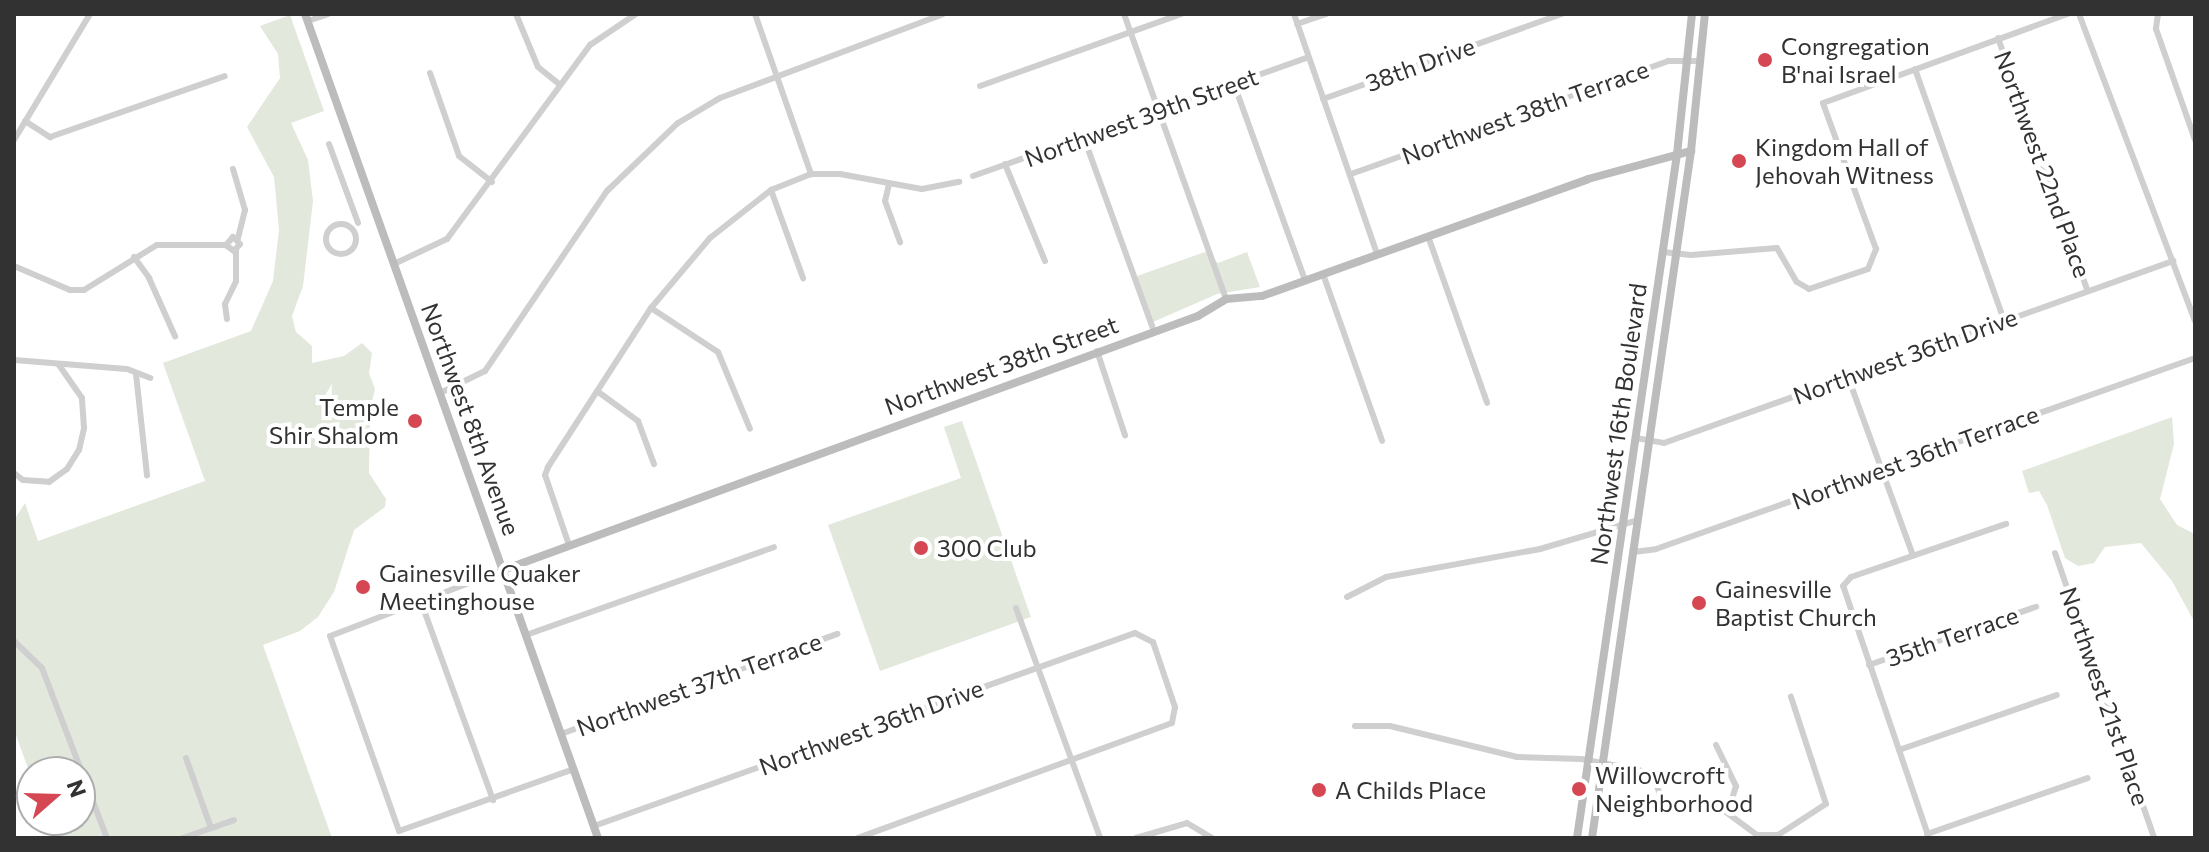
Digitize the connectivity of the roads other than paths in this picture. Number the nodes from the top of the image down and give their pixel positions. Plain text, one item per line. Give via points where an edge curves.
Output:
1 (90, 14) edge
2 (328, 14) edge
3 (516, 14) edge
4 (636, 14) edge
5 (755, 14) edge
6 (943, 14) edge
7 (1124, 14) edge
8 (1181, 14) edge
9 (1294, 14) edge
10 (1326, 14) edge
11 (1562, 14) edge
12 (1692, 14) edge
13 (1705, 14) edge
14 (2068, 14) edge
15 (2079, 14) edge
16 (2157, 15) edge
17 (307, 18) edge
18 (1297, 24) junction
19 (1131, 32) junction
20 (1998, 38) junction
21 (1309, 57) junction
22 (1701, 61) junction
23 (1687, 62) junction
24 (1915, 69) junction
25 (430, 73) dead end
26 (225, 76) dead end
27 (776, 76) junction
28 (1234, 84) junction
29 (560, 85) junction
30 (980, 86) dead end
31 (1323, 99) junction
32 (2195, 107) edge
33 (1159, 111) junction
34 (2185, 111) junction
35 (25, 121) junction
36 (1084, 138) junction
37 (14, 140) edge
38 (2195, 140) edge
39 (329, 144) dead end
40 (1691, 151) junction
41 (1677, 154) junction
42 (1005, 164) junction
43 (233, 169) dead end
44 (811, 174) junction
45 (1351, 174) junction
46 (973, 176) dead end
47 (492, 182) junction
48 (959, 182) dead end
49 (889, 184) junction
50 (771, 190) junction
51 (377, 217) junction
52 (358, 223) junction
53 (352, 230) junction
54 (1428, 236) junction
55 (238, 239) junction
56 (900, 242) dead end
57 (226, 245) junction
58 (236, 251) junction
59 (1663, 252) junction
60 (1377, 254) junction
61 (1676, 254) junction
62 (134, 257) junction
63 (1045, 261) dead end
64 (2173, 261) junction
65 (394, 264) junction
66 (14, 266) edge
67 (1323, 274) junction
68 (803, 278) dead end
69 (1305, 280) junction
70 (2087, 289) junction
71 (1226, 299) junction
72 (651, 308) junction
73 (227, 319) dead end
74 (2004, 320) junction
75 (2195, 321) edge
76 (1154, 331) junction
77 (175, 336) dead end
78 (1097, 351) junction
79 (2195, 358) edge
80 (14, 360) edge
81 (59, 365) junction
82 (136, 374) junction
83 (1848, 377) junction
84 (150, 378) dead end
85 (597, 391) junction
86 (440, 393) junction
87 (1487, 403) dead end
88 (750, 429) dead end
89 (1125, 435) dead end
90 (1636, 438) junction
91 (1650, 440) junction
92 (1382, 441) dead end
93 (654, 464) dead end
94 (1883, 468) junction
95 (14, 473) edge
96 (147, 475) dead end
97 (1638, 520) junction
98 (1624, 521) junction
99 (2006, 524) dead end
100 (569, 545) junction
101 (774, 547) dead end
102 (1633, 552) junction
103 (2055, 553) dead end
104 (1913, 556) junction
105 (503, 570) junction
106 (1347, 597) dead end
107 (421, 602) junction
108 (2036, 607) dead end
109 (1016, 608) dead end
110 (837, 634) dead end
111 (526, 635) junction
112 (14, 641) edge
113 (1869, 665) junction
114 (1038, 667) junction
115 (2057, 695) dead end
116 (1791, 697) dead end
117 (1355, 726) dead end
118 (561, 734) junction
119 (1716, 745) dead end
120 (1899, 750) junction
121 (186, 758) dead end
122 (1590, 760) junction
123 (1072, 761) junction
124 (1602, 762) junction
125 (574, 769) junction
126 (2088, 778) dead end
127 (493, 800) junction
128 (1728, 812) junction
129 (234, 820) dead end
130 (594, 826) junction
131 (211, 828) junction
132 (399, 831) joint
133 (1928, 836) edge
134 (107, 838) edge
135 (183, 838) edge
136 (598, 838) edge
137 (857, 838) edge
138 (1100, 838) edge
139 (1136, 838) edge
140 (1212, 838) edge
141 (1577, 838) edge
142 (1592, 838) edge
143 (2154, 838) edge

1 - 35 street
2 - 17 street
3 - 29 street via 538,67
4 - 29 street via 600,36
5 - 27 street
6 - 27 street
7 - 19 street
8 - 19 street
9 - 18 street
10 - 18 street
11 - 31 street, 38th Drive
12 - 23 street, Northwest 16th Boulevard
13 - 22 street, Northwest 16th Boulevard
14 - 20 street
15 - 64 street
16 - 34 street
17 - 51 street, Northwest 8th Avenue
18 - 21 street
19 - 30 street
19 - 33 street
20 - 24 street
20 - 70 street, Northwest 22nd Place
21 - 28 street, Northwest 39th Street
21 - 31 street
22 - 23 street, Northwest 38th Terrace
22 - 40 street, Northwest 16th Boulevard
23 - 41 street, Northwest 16th Boulevard
23 - 45 street, Northwest 38th Terrace via 1668,61
24 - 61 street via 1823,103 1876,249 1868,269 1809,289 1797,282 1777,248
24 - 74 street
25 - 47 street via 459,156
26 - 35 street via 50,137
27 - 44 street
27 - 86 street via 699,109 640,155 607,191 485,371
28 - 33 street, Northwest 39th Street
28 - 69 street
29 - 47 street
31 - 45 street
32 - 34 street
33 - 36 street, Northwest 39th Street
33 - 71 street
34 - 38 street
35 - 37 street
36 - 42 street, Northwest 39th Street
36 - 76 street
39 - 52 street
40 - 41 street, Northwest 38th Street
40 - 61 street, Northwest 16th Boulevard
41 - 54 street, Northwest 38th Street
41 - 59 street, Northwest 16th Boulevard
42 - 46 street, Northwest 39th Street
42 - 63 street
43 - 55 street via 245,210
44 - 49 street
44 - 50 street
45 - 60 street
47 - 65 street via 447,239
48 - 49 street via 922,189
49 - 56 street via 885,201
50 - 68 street
50 - 72 street via 687,259
51 - 52 street
51 - 65 street, Northwest 8th Avenue
52 - 53 street
53 - 53 street via 343,224 330,228 330,249 349,252 355,242
54 - 60 street, Northwest 38th Street
54 - 87 street
55 - 57 street via 230,238
55 - 58 street
57 - 58 street
57 - 62 street via 157,245
58 - 73 street
59 - 61 street
59 - 90 street, Northwest 16th Boulevard
60 - 67 street, Northwest 38th Street
61 - 91 street, Northwest 16th Boulevard
62 - 66 street via 84,290 70,290
62 - 77 street
64 - 70 street, Northwest 36th Drive
64 - 75 street
65 - 86 street, Northwest 8th Avenue
67 - 69 street, Northwest 38th Street
67 - 92 street
69 - 71 street, Northwest 38th Street via 1262,296
70 - 74 street, Northwest 36th Drive
71 - 76 street, Northwest 38th Street
72 - 85 street
72 - 88 street via 718,352
74 - 83 street, Northwest 36th Drive
76 - 78 street, Northwest 38th Street
78 - 89 street
78 - 100 street, Northwest 38th Street
79 - 94 street, Northwest 36th Terrace
80 - 81 street
81 - 82 street
81 - 95 street via 82,398 79,450 67,469 49,482 23,480
82 - 84 street
82 - 96 street
83 - 91 street, Northwest 36th Drive via 1664,443
83 - 94 street
85 - 93 street via 638,421
85 - 100 street via 545,475
86 - 105 street, Northwest 8th Avenue
90 - 91 street, Northwest 36th Drive
90 - 98 street, Northwest 16th Boulevard
91 - 97 street, Northwest 16th Boulevard
94 - 102 street, Northwest 36th Terrace via 1656,549
94 - 104 street
97 - 98 street
97 - 102 street, Northwest 16th Boulevard
98 - 106 street via 1540,549 1386,577
98 - 122 street, Northwest 16th Boulevard
99 - 104 street
100 - 105 street, Northwest 38th Street
101 - 111 street
102 - 124 street, Northwest 16th Boulevard
103 - 143 street, Northwest 21st Place
104 - 113 street via 1851,577 1843,586
105 - 107 street, Northwest 38th Street
105 - 111 street, Northwest 8th Avenue
107 - 127 street
107 - 132 street, Northwest 38th Street via 330,636
108 - 113 street, 35th Terrace
109 - 114 street
110 - 118 street, Northwest 37th Terrace
111 - 118 street, Northwest 8th Avenue
112 - 134 street via 42,668
113 - 120 street
114 - 123 street
114 - 123 street, Northwest 36th Drive via 1135,633 1148,637 1175,707 1168,725
114 - 130 street, Northwest 36th Drive
115 - 120 street
116 - 128 street via 1826,804 1778,835 1757,835
117 - 122 street via 1390,726 1517,757
118 - 125 street, Northwest 8th Avenue
119 - 128 street via 1736,786
120 - 133 street
121 - 131 street
122 - 124 street
122 - 141 street, Northwest 16th Boulevard
123 - 137 street
123 - 138 street
124 - 128 street via 1644,772 1672,807 1715,804
124 - 142 street, Northwest 16th Boulevard
125 - 127 street, Northwest 37th Terrace
125 - 130 street, Northwest 8th Avenue
126 - 133 street
127 - 132 street, Northwest 37th Terrace
129 - 131 street
130 - 136 street, Northwest 8th Avenue
131 - 135 street
139 - 140 street via 1173,824 1199,826

